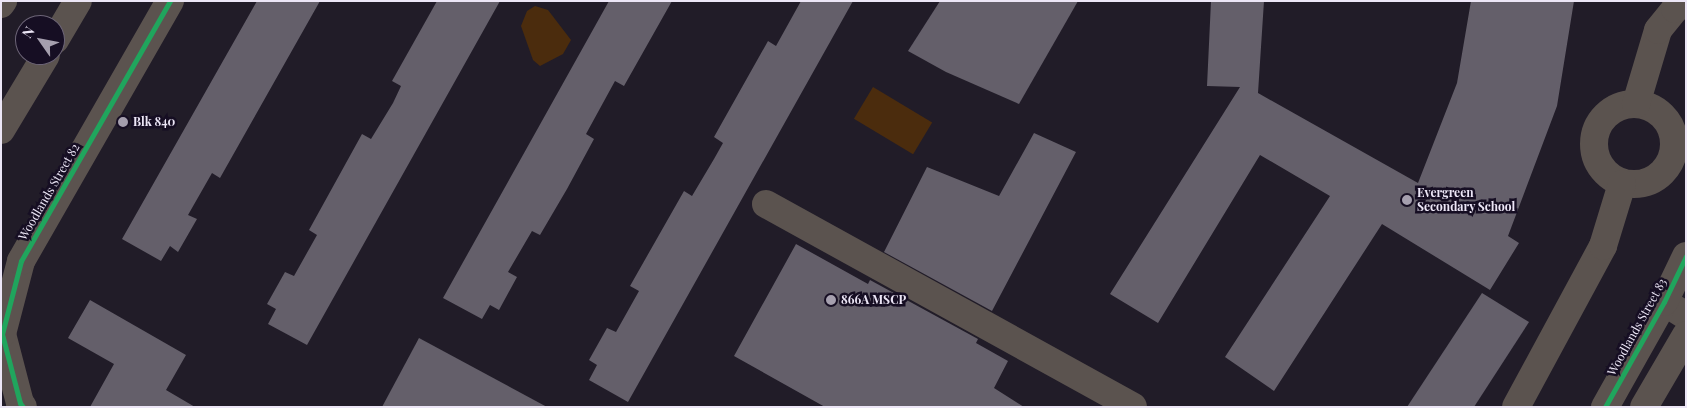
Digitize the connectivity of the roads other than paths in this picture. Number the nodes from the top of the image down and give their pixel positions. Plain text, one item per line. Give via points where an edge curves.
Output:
1 (78, 1) edge
2 (148, 1) edge
3 (170, 1) edge
4 (1686, 2) edge
5 (65, 23) edge
6 (39, 65) edge
7 (1636, 104) junction
8 (4, 113) edge
9 (1622, 184) junction
10 (766, 204) dead end
11 (1686, 256) edge
12 (1, 262) edge
13 (1675, 309) edge
14 (1686, 335) edge
15 (23, 407) edge
16 (1133, 407) edge
17 (1516, 407) edge
18 (1605, 407) edge
19 (1644, 407) edge

1 - 5 street
2 - 12 street, Woodlands Street 82
3 - 15 street, Woodlands Street 82 via 21,261 2,334
4 - 7 street via 1675,9 1658,30
6 - 8 street
7 - 9 street via 1611,111 1596,131 1595,157 1610,178
7 - 9 street via 1650,107 1670,124 1675,137 1674,152 1670,164 1655,179 1636,185
9 - 17 street via 1603,246
10 - 16 street
11 - 13 street, Woodlands Street 83
13 - 18 street, Woodlands Street 83
14 - 19 street

